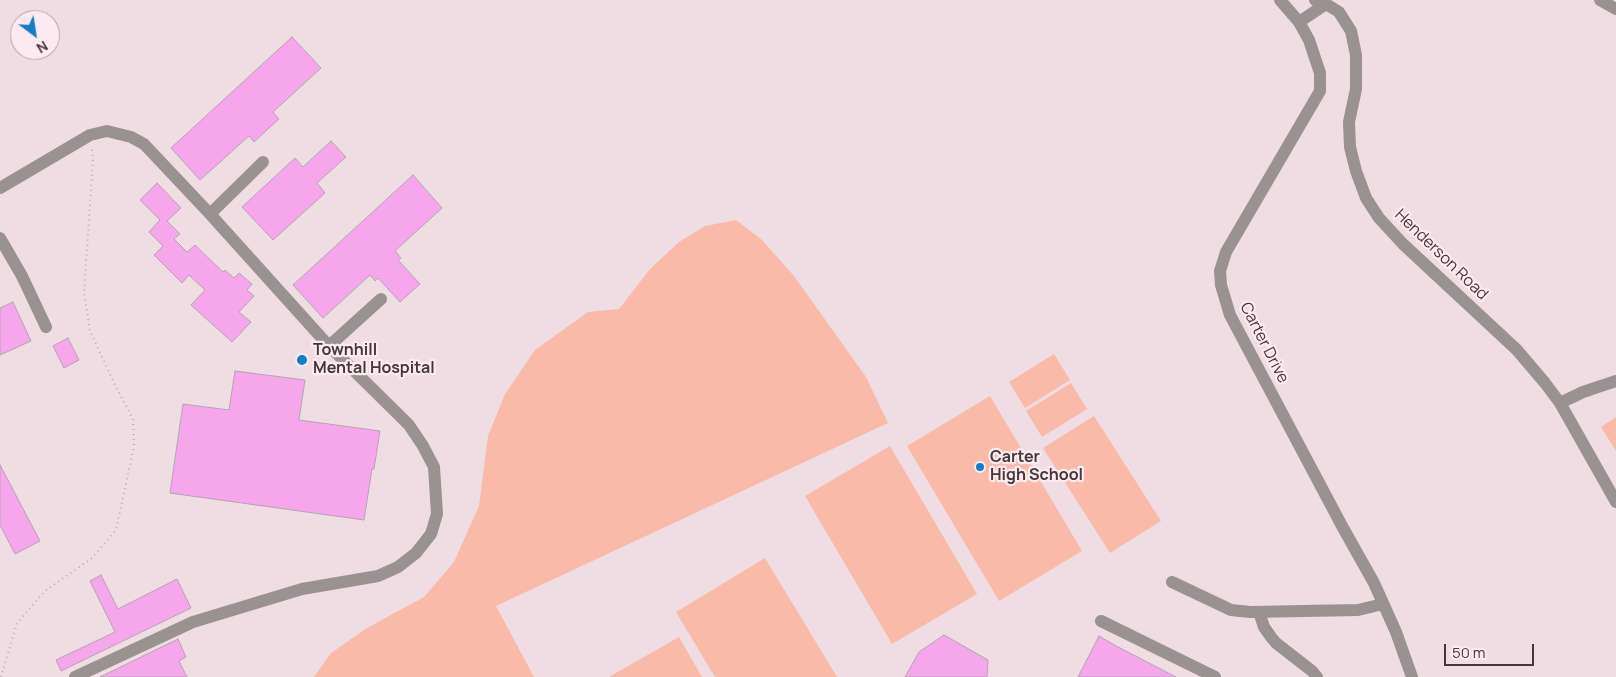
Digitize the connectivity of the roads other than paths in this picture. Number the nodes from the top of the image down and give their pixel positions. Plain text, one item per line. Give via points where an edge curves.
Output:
1 (1280, 0) edge
2 (1600, 0) edge
3 (1320, 2) edge
4 (1616, 10) edge
5 (1299, 22) junction
6 (263, 162) dead end
7 (0, 188) edge
8 (210, 214) junction
9 (0, 238) edge
10 (382, 299) dead end
11 (46, 327) dead end
12 (329, 346) junction
13 (1616, 380) edge
14 (1560, 403) junction
15 (1616, 502) edge
16 (1172, 582) dead end
17 (1383, 604) junction
18 (1259, 612) junction
19 (1102, 622) dead end
20 (76, 677) edge
21 (1215, 677) edge
22 (1317, 677) edge
23 (1412, 677) edge

1 - 5 street
2 - 4 street
3 - 5 street, Henderson Road
3 - 14 street, Henderson Road via 1339,12 1354,42 1356,89 1349,122 1350,148 1366,198 1403,244 1516,350
5 - 17 street, Carter Drive via 1316,55 1320,91 1226,252 1220,271 1221,285 1230,315
6 - 8 street
7 - 8 street via 90,135 107,131 144,144
8 - 12 street
9 - 11 street
10 - 12 street
12 - 20 street via 409,425 424,446 434,467 436,492 437,514 431,534 410,558 378,576 302,588 193,622
13 - 14 street
14 - 15 street, Henderson Road
16 - 18 street via 1231,610
17 - 18 street via 1358,610
17 - 23 street, Carter Drive
18 - 22 street via 1270,637
19 - 21 street

